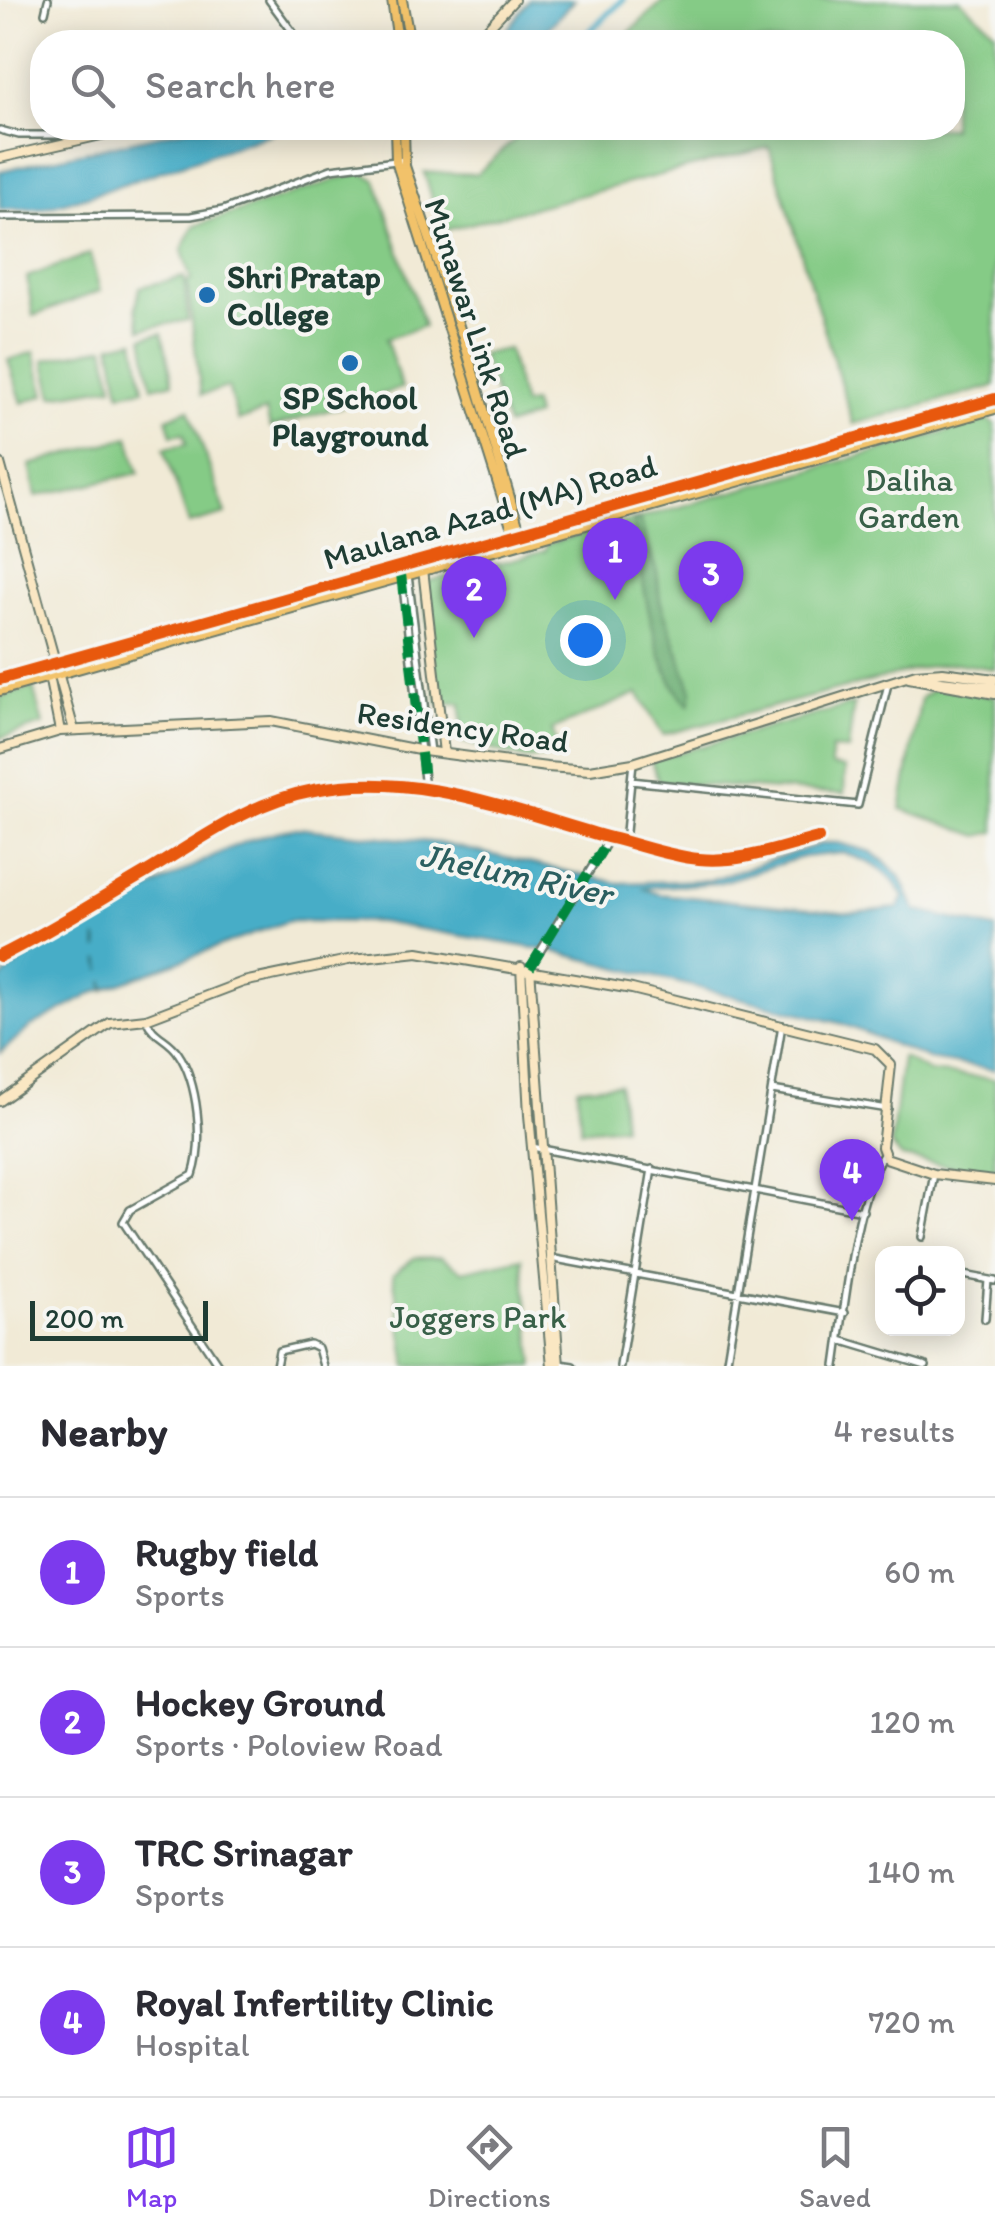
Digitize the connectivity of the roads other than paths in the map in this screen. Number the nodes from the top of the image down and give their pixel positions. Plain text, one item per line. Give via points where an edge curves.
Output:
1 (48, 0) edge
2 (269, 0) edge
3 (392, 0) edge
4 (402, 0) edge
5 (514, 0) edge
6 (45, 13) dead end
7 (291, 30) edge
8 (401, 30) edge
9 (403, 30) edge
10 (487, 30) edge
11 (0, 130) edge
12 (30, 136) edge
13 (81, 140) edge
14 (399, 140) edge
15 (0, 158) edge
16 (400, 160) junction
17 (0, 217) edge
18 (995, 399) edge
19 (995, 409) edge
20 (0, 463) edge
21 (518, 537) junction
22 (422, 568) junction
23 (404, 573) junction
24 (54, 662) junction
25 (60, 673) junction
26 (49, 676) junction
27 (910, 678) junction
28 (0, 679) edge
29 (995, 679) edge
30 (888, 684) junction
31 (995, 690) edge
32 (0, 691) edge
33 (74, 730) junction
34 (60, 731) junction
35 (0, 749) edge
36 (427, 751) junction
37 (444, 754) junction
38 (633, 763) junction
39 (632, 781) junction
40 (424, 784) junction
41 (610, 837) junction
42 (818, 838) dead end
43 (625, 842) junction
44 (0, 956) edge
45 (525, 968) junction
46 (526, 1014) junction
47 (146, 1020) junction
48 (782, 1025) junction
49 (772, 1090) junction
50 (0, 1101) edge
51 (890, 1109) junction
52 (532, 1147) junction
53 (542, 1148) junction
54 (884, 1154) junction
55 (652, 1170) junction
56 (934, 1174) junction
57 (995, 1182) edge
58 (755, 1190) junction
59 (863, 1211) junction
60 (922, 1237) dead end
61 (547, 1257) junction
62 (636, 1273) junction
63 (965, 1275) edge
64 (992, 1280) edge
65 (738, 1293) junction
66 (845, 1313) junction
67 (985, 1318) dead end
68 (840, 1340) junction
69 (555, 1365) edge
70 (219, 1366) edge
71 (276, 1366) edge
72 (323, 1366) edge
73 (573, 1366) edge
74 (620, 1366) edge
75 (726, 1366) edge
76 (836, 1366) edge
77 (926, 1366) edge

1 - 6 street
2 - 7 street
3 - 8 main road
4 - 9 main road
5 - 10 main road
11 - 12 street
13 - 15 main road
14 - 16 main road, Munawar Link Road
16 - 17 street via 331,169 192,216
16 - 21 main road, Munawar Link Road
18 - 21 main road, Maulana Azad (MA) Road
19 - 21 main road, Maulana Azad (MA) Road
20 - 24 main road
21 - 22 main road, Maulana Azad (MA) Road
21 - 24 main road, Maulana Azad (MA) Road
22 - 23 main road, Maulana Azad (MA) Road
22 - 37 main road
23 - 25 main road, Maulana Azad (MA) Road
23 - 36 street
24 - 25 main road
24 - 26 main road
24 - 28 main road, Maulana Azad (MA) Road
25 - 26 main road, Maulana Azad (MA) Road
25 - 33 main road
26 - 32 main road, Maulana Azad (MA) Road
26 - 34 main road
27 - 29 main road, Residency Road via 930,672
27 - 30 main road, Residency Road
27 - 31 main road, Residency Road
27 - 31 main road
30 - 38 main road, Residency Road
30 - 39 street via 858,805
33 - 34 main road, Residency Road
33 - 36 main road, Residency Road via 271,721
34 - 35 main road, Residency Road
36 - 37 main road, Residency Road
36 - 40 street
37 - 38 main road, Residency Road via 590,770
38 - 39 street
39 - 43 street
40 - 41 street
40 - 44 street via 344,786 276,799
41 - 43 street
41 - 45 street
42 - 43 street via 734,859 681,856
45 - 46 main road
45 - 47 main road via 443,953 390,954 243,982
45 - 48 main road
46 - 52 main road
46 - 53 main road
47 - 50 main road via 99,1028
47 - 70 street via 180,1055 199,1152 193,1175 130,1210 123,1222
48 - 49 street
48 - 51 main road via 875,1049 891,1065
49 - 51 street
49 - 58 street
51 - 54 main road
52 - 53 street
52 - 61 main road
53 - 55 street
53 - 61 main road
54 - 56 main road
54 - 59 street via 872,1172
55 - 58 street
55 - 62 street
56 - 57 main road
56 - 60 street
58 - 59 street
58 - 65 street
59 - 66 street
61 - 62 street
61 - 69 main road
62 - 65 street
62 - 74 street
63 - 64 street
64 - 67 street
65 - 66 street
65 - 75 street
66 - 68 street
68 - 76 street
68 - 77 street
69 - 73 street
71 - 72 street via 279,1351 310,1344

